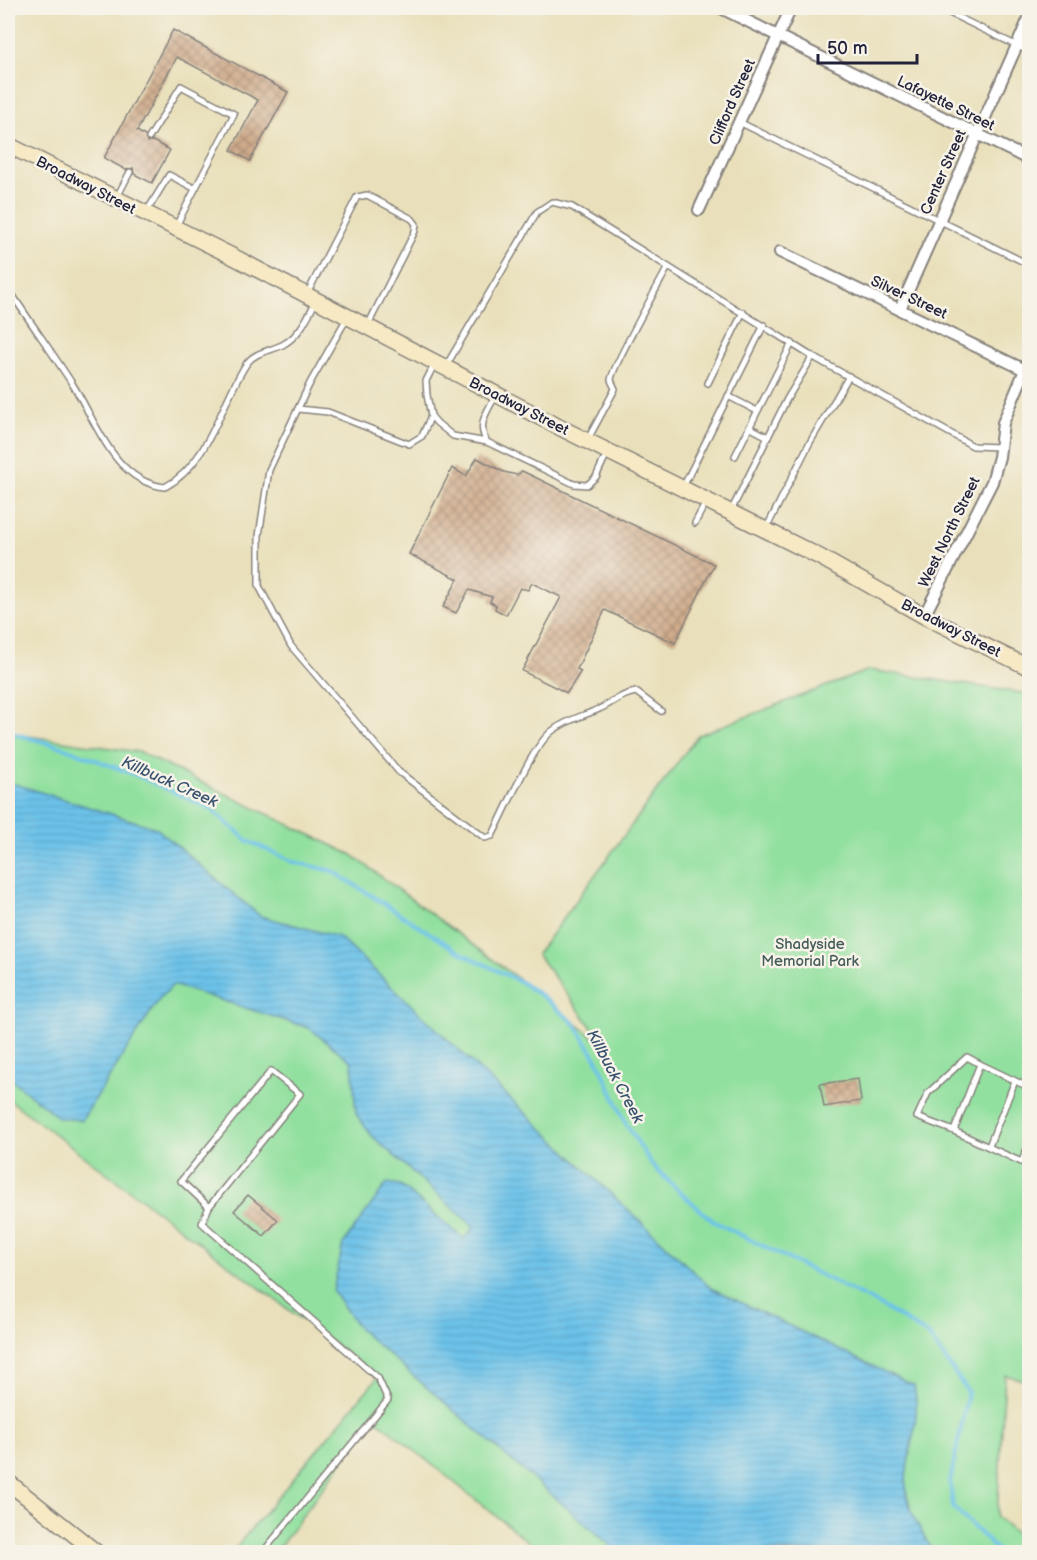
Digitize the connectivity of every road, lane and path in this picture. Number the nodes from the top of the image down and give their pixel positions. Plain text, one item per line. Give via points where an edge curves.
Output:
1 (721, 8) edge
2 (791, 8) edge
3 (939, 8) edge
4 (1029, 16) edge
5 (778, 36) junction
6 (1016, 45) junction
7 (1029, 52) edge
8 (739, 122) junction
9 (976, 135) junction
10 (149, 138) dead end
11 (8, 145) edge
12 (1029, 160) edge
13 (130, 172) dead end
14 (194, 188) junction
15 (116, 200) junction
16 (699, 210) dead end
17 (145, 214) junction
18 (938, 221) junction
19 (175, 228) junction
20 (780, 252) dead end
21 (1029, 265) edge
22 (668, 267) junction
23 (8, 288) edge
24 (312, 297) junction
25 (900, 309) junction
26 (742, 312) junction
27 (348, 317) junction
28 (764, 325) junction
29 (367, 327) junction
30 (792, 343) junction
31 (813, 356) junction
32 (1029, 358) edge
33 (440, 365) junction
34 (1025, 370) junction
35 (849, 376) junction
36 (708, 383) dead end
37 (496, 394) junction
38 (728, 396) junction
39 (298, 409) junction
40 (757, 411) junction
41 (431, 416) junction
42 (749, 427) junction
43 (768, 437) junction
44 (587, 441) junction
45 (487, 442) junction
46 (1000, 447) junction
47 (608, 451) junction
48 (735, 456) dead end
49 (682, 488) junction
50 (706, 501) junction
51 (731, 513) junction
52 (695, 523) dead end
53 (766, 530) junction
54 (924, 616) junction
55 (1029, 646) edge
56 (1025, 666) edge
57 (661, 711) dead end
58 (980, 1064) junction
59 (1015, 1081) junction
60 (1029, 1088) edge
61 (954, 1131) junction
62 (1029, 1142) edge
63 (988, 1146) junction
64 (1022, 1161) junction
65 (1029, 1166) edge
66 (209, 1207) junction
67 (8, 1482) edge
68 (96, 1552) edge
69 (263, 1552) edge

1 - 5 street, Lafayette Street
2 - 5 street, Clifford Street
3 - 6 lane
4 - 6 street, Center Street
5 - 8 street, Clifford Street
5 - 9 street, Lafayette Street
6 - 7 lane
6 - 9 street, Center Street
8 - 16 street, Clifford Street
8 - 18 lane
9 - 12 street, Lafayette Street
9 - 18 street, Center Street
10 - 14 lane via 181,86 234,114
11 - 15 main road, Broadway Street
13 - 15 lane
14 - 17 lane via 169,175
14 - 19 lane
15 - 17 main road, Broadway Street
17 - 19 main road, Broadway Street
18 - 21 lane
18 - 25 street, Center Street
19 - 24 main road, Broadway Street
20 - 25 street, Silver Street
22 - 26 lane
22 - 33 lane via 572,207 552,202 537,212
22 - 44 lane via 617,360 611,380 615,389
23 - 24 lane via 73,385 107,447 139,478 165,487 186,471 208,440 250,359 295,335
24 - 27 main road, Broadway Street
24 - 29 lane via 357,198 367,195 412,219 416,224
25 - 34 street, Silver Street
26 - 28 lane
26 - 36 lane
27 - 29 main road, Broadway Street
27 - 39 lane
28 - 30 lane
28 - 38 lane
29 - 33 main road, Broadway Street
30 - 31 lane
30 - 40 lane
31 - 35 lane
31 - 43 lane
32 - 34 street, West North Street
33 - 37 main road, Broadway Street
33 - 41 lane via 426,381
34 - 46 street, West North Street via 1003,423
35 - 46 lane via 974,446
35 - 53 lane
37 - 44 main road, Broadway Street
37 - 45 lane via 482,420 481,433
38 - 40 lane
38 - 49 lane
39 - 41 lane via 328,412 409,444 422,436
39 - 57 lane via 269,470 260,536 259,586 291,646 399,772 485,838 492,836 539,745 551,732 620,695 636,692
40 - 42 lane
41 - 45 lane via 453,436
42 - 43 lane
42 - 48 lane
43 - 51 lane
44 - 47 main road, Broadway Street
45 - 47 lane via 574,484 587,485 596,477
46 - 54 street, West North Street via 992,483
47 - 49 main road, Broadway Street
49 - 50 main road, Broadway Street
50 - 51 main road, Broadway Street
50 - 52 lane
51 - 53 main road, Broadway Street
53 - 54 main road, Broadway Street
54 - 56 main road, Broadway Street
55 - 56 lane
58 - 59 lane
58 - 61 lane
58 - 61 lane via 967,1057 928,1093 917,1117
59 - 60 lane
59 - 63 lane
61 - 63 lane
62 - 64 lane
63 - 64 lane
64 - 65 lane
66 - 66 lane via 300,1094 271,1071 181,1181
66 - 69 lane via 202,1223 378,1378 388,1400
67 - 68 main road

